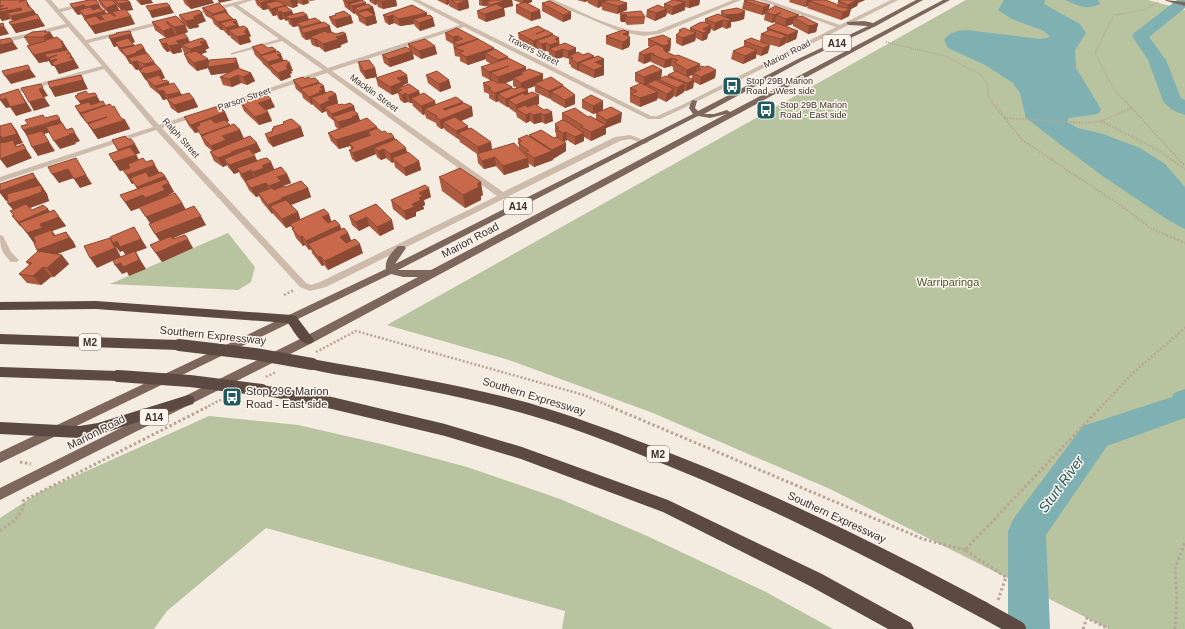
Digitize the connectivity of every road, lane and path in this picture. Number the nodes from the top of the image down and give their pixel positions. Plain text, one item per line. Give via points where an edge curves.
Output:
1 (48, 0) edge
2 (103, 0) edge
3 (250, 0) edge
4 (415, 0) edge
5 (549, 0) edge
6 (738, 0) edge
7 (762, 0) edge
8 (895, 0) edge
9 (920, 0) edge
10 (947, 0) edge
11 (1160, 0) edge
12 (1168, 0) edge
13 (234, 4) junction
14 (1185, 4) edge
15 (57, 11) junction
16 (849, 22) junction
17 (69, 25) junction
18 (465, 25) junction
19 (874, 25) junction
20 (840, 27) junction
21 (883, 34) junction
22 (875, 38) junction
23 (284, 39) junction
24 (0, 42) edge
25 (85, 42) junction
26 (233, 54) dead end
27 (800, 60) junction
28 (831, 62) junction
29 (106, 67) junction
30 (328, 71) junction
31 (0, 96) edge
32 (694, 101) junction
33 (1131, 108) junction
34 (743, 109) junction
35 (699, 114) junction
36 (643, 116) joint
37 (1004, 118) junction
38 (1101, 121) junction
39 (158, 128) junction
40 (646, 142) junction
41 (652, 158) junction
42 (1185, 168) edge
43 (0, 180) edge
44 (503, 196) junction
45 (0, 238) edge
46 (1185, 243) edge
47 (400, 248) junction
48 (14, 260) dead end
49 (391, 270) junction
50 (436, 273) junction
51 (0, 306) edge
52 (292, 319) junction
53 (1185, 325) edge
54 (0, 339) edge
55 (308, 340) junction
56 (313, 358) junction
57 (279, 371) dead end
58 (0, 372) edge
59 (263, 384) junction
60 (223, 399) dead end
61 (188, 400) junction
62 (0, 428) edge
63 (56, 431) junction
64 (0, 458) edge
65 (18, 462) dead end
66 (35, 465) dead end
67 (0, 494) edge
68 (0, 531) edge
69 (1185, 542) edge
70 (965, 550) junction
71 (1006, 577) dead end
72 (905, 629) edge
73 (1018, 629) edge
74 (1084, 629) edge
75 (1109, 629) edge
76 (1175, 629) edge

1 - 15 street, Ralph Street
2 - 15 street
3 - 13 street
4 - 18 street, Travers Street
5 - 6 street via 623,31 646,35 657,33
7 - 20 street
8 - 16 street, Marion Road
9 - 19 main road, Marion Road / A14
10 - 21 main road, Marion Road / A14
11 - 33 path via 1144,10 1114,15 1095,53 1113,88
12 - 14 main road
13 - 23 street, Macklin Street
13 - 25 street
15 - 17 street, Ralph Street
16 - 19 main road
16 - 20 street, Marion Road
17 - 24 street
17 - 25 street, Ralph Street
18 - 30 street, Parson Street
18 - 36 street, Travers Street
19 - 21 main road via 882,29
19 - 27 main road, Marion Road / A14
20 - 32 street, Marion Road
21 - 22 main road, Marion Road / A14
22 - 28 main road, Marion Road / A14
22 - 37 path via 945,56 980,74 988,85 988,97
23 - 26 street
23 - 30 street, Macklin Street
25 - 29 street, Ralph Street
27 - 28 main road via 823,58
27 - 35 main road, Marion Road / A14
28 - 34 main road, Marion Road / A14
29 - 31 street
29 - 39 street, Ralph Street
30 - 39 street, Parson Street
30 - 44 street, Macklin Street
32 - 35 main road via 692,109
32 - 36 street, Marion Road via 658,118
33 - 38 path
33 - 42 path
34 - 35 main road via 711,117
34 - 41 main road, Marion Road / A14
35 - 40 main road, Marion Road / A14
37 - 38 path via 1086,123
37 - 46 path via 1022,140 1126,209 1150,228
38 - 42 path via 1158,150
39 - 43 street, Parson Street
39 - 47 street, Ralph Street via 303,285 310,288 323,285
40 - 41 main road via 651,147
40 - 44 street via 630,138 618,139
40 - 49 main road, Marion Road / A14
41 - 50 main road, Marion Road / A14
44 - 47 street
45 - 48 street via 7,253
47 - 49 main road via 391,260
49 - 50 main road via 403,275
49 - 52 main road, Marion Road / A14
50 - 55 main road, Marion Road / A14
51 - 52 highway via 96,305
52 - 55 highway
52 - 63 main road, Marion Road / A14
53 - 70 path via 1133,373
54 - 56 highway, Southern Expressway / M2, bridge via 179,345
55 - 61 main road, Marion Road / A14
56 - 70 path via 356,331 584,395 924,539
56 - 73 highway, Southern Expressway / M2, bridge via 458,390 560,419 659,455 729,484 905,567
57 - 59 path
58 - 59 highway, bridge
59 - 72 highway via 445,430 522,454 668,507 816,580
60 - 68 path via 23,501 24,507 16,519
61 - 63 highway via 98,429 79,432
61 - 67 main road, Marion Road / A14
62 - 63 highway
63 - 64 main road, Marion Road / A14
65 - 66 path
69 - 76 path via 1175,569
70 - 71 path
74 - 75 path via 1087,618

